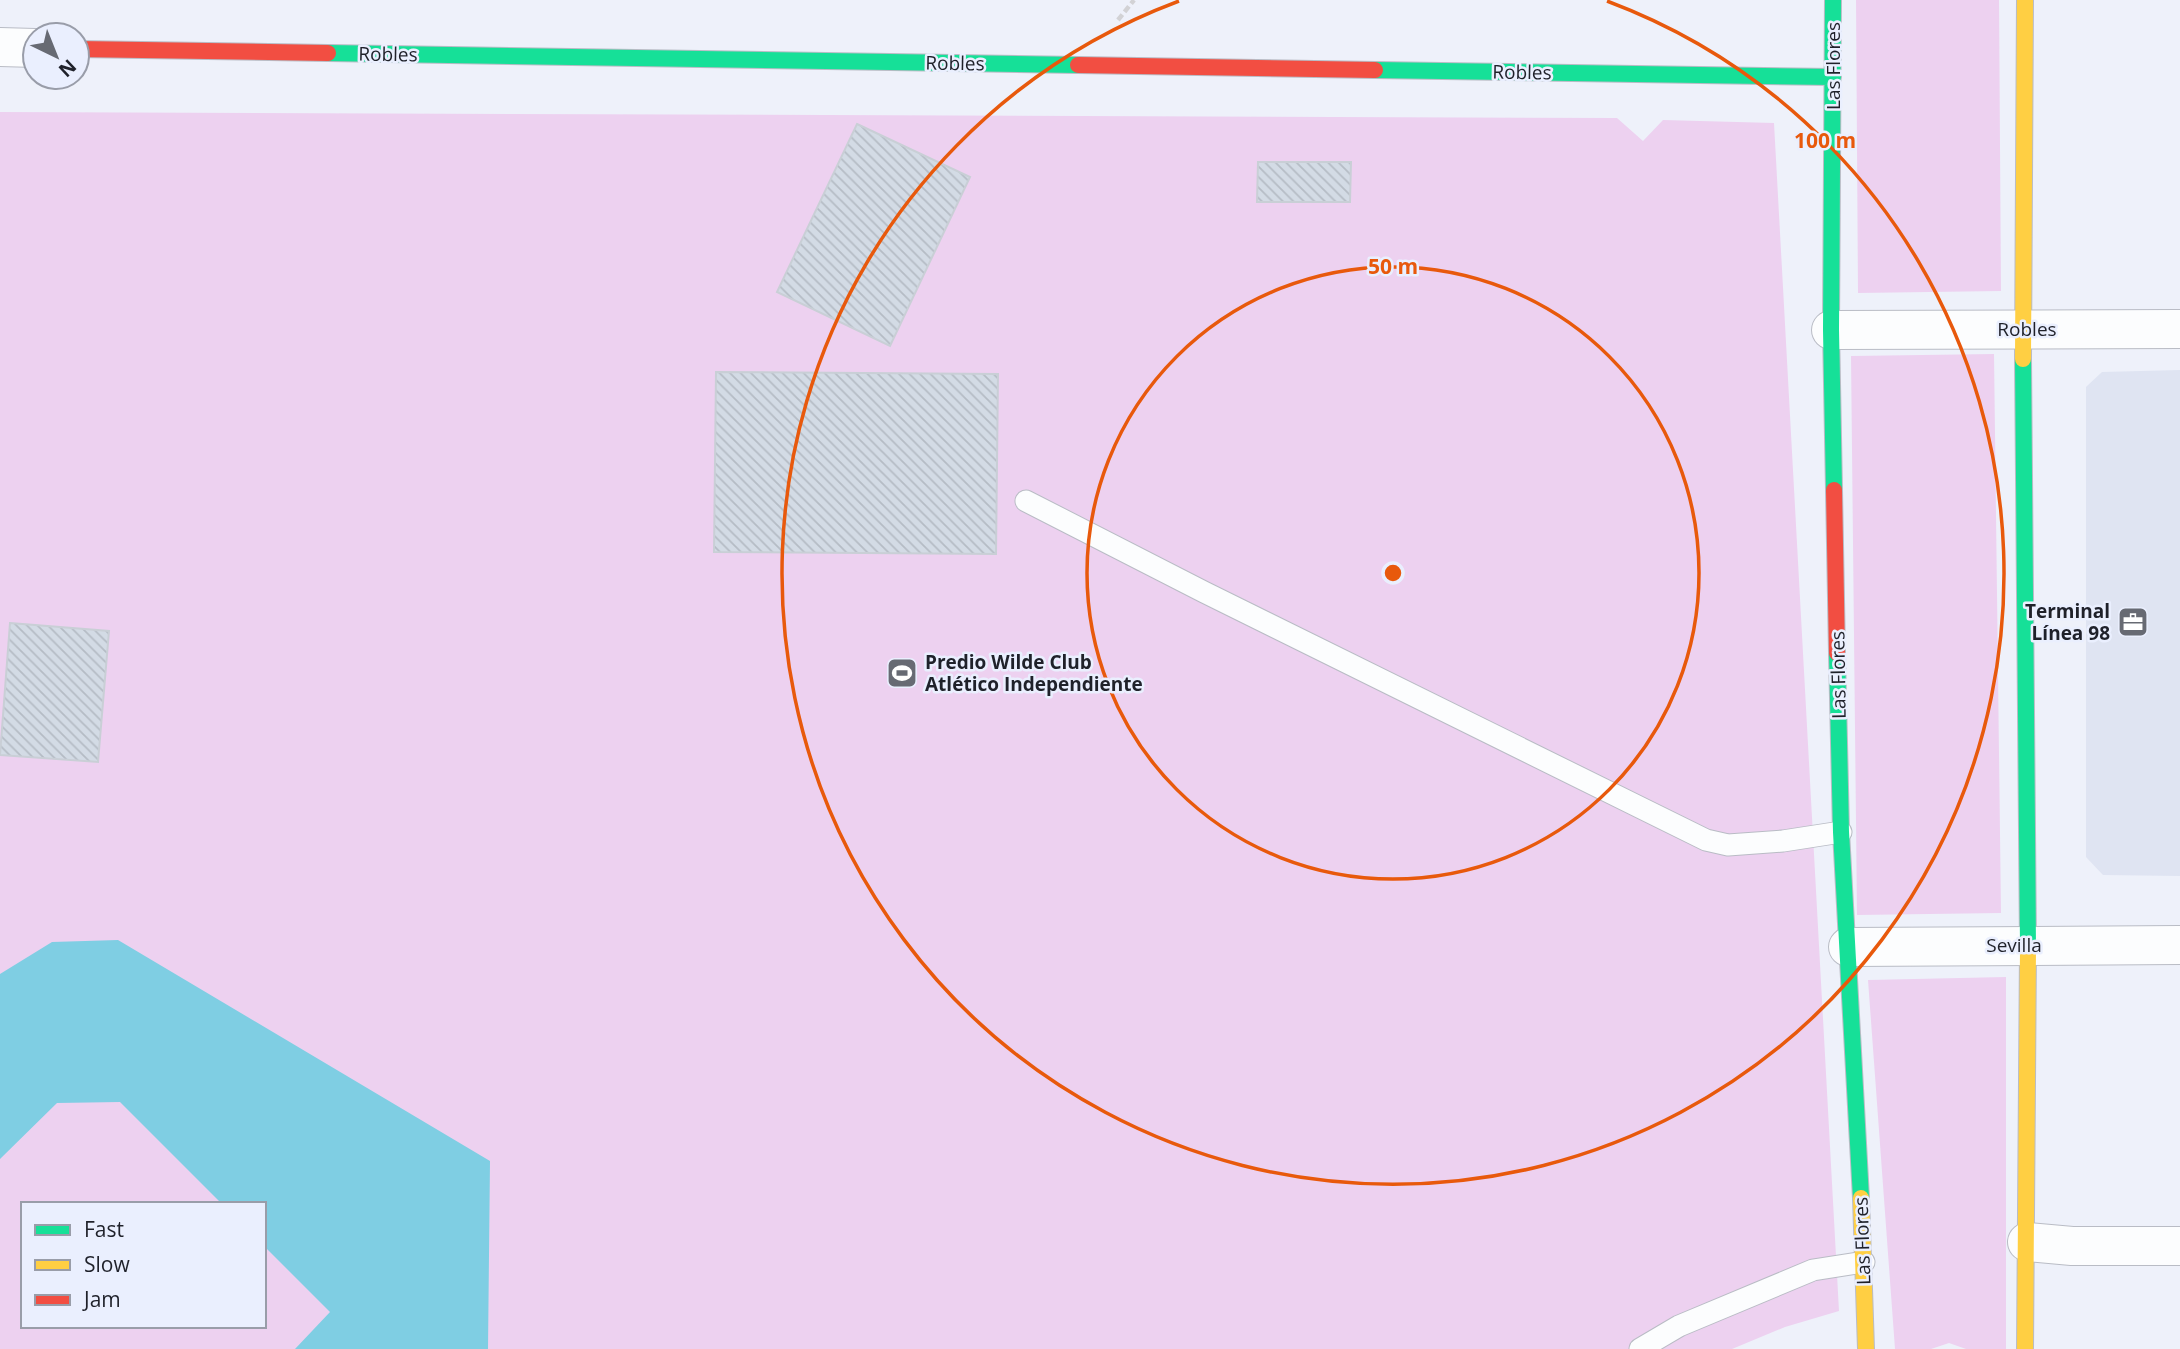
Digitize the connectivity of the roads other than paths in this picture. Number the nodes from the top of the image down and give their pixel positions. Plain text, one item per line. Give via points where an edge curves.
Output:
1 (1833, 0) edge
2 (2025, 0) edge
3 (0, 47) edge
4 (21, 48) edge
5 (91, 49) edge
6 (1833, 77) junction
7 (2023, 329) junction
8 (2180, 329) edge
9 (1831, 330) junction
10 (1026, 501) dead end
11 (1841, 832) junction
12 (2028, 945) junction
13 (2180, 945) edge
14 (1848, 947) junction
15 (2027, 1242) junction
16 (2180, 1246) edge
17 (1864, 1262) junction
18 (1640, 1349) edge
19 (1866, 1349) edge
20 (2025, 1349) edge

1 - 6 street, Las Flores
2 - 7 street
3 - 4 street
5 - 6 street, Robles
6 - 9 street, Las Flores
7 - 8 street, Robles
7 - 9 street, Robles
7 - 12 street
9 - 11 street, Las Flores
10 - 11 lane via 1706,840 1728,845
11 - 14 street, Las Flores
12 - 13 street, Sevilla
12 - 14 street, Sevilla
12 - 15 street
14 - 17 street, Las Flores
15 - 16 street
15 - 20 street
17 - 18 lane via 1813,1270 1679,1326
17 - 19 street, Las Flores

